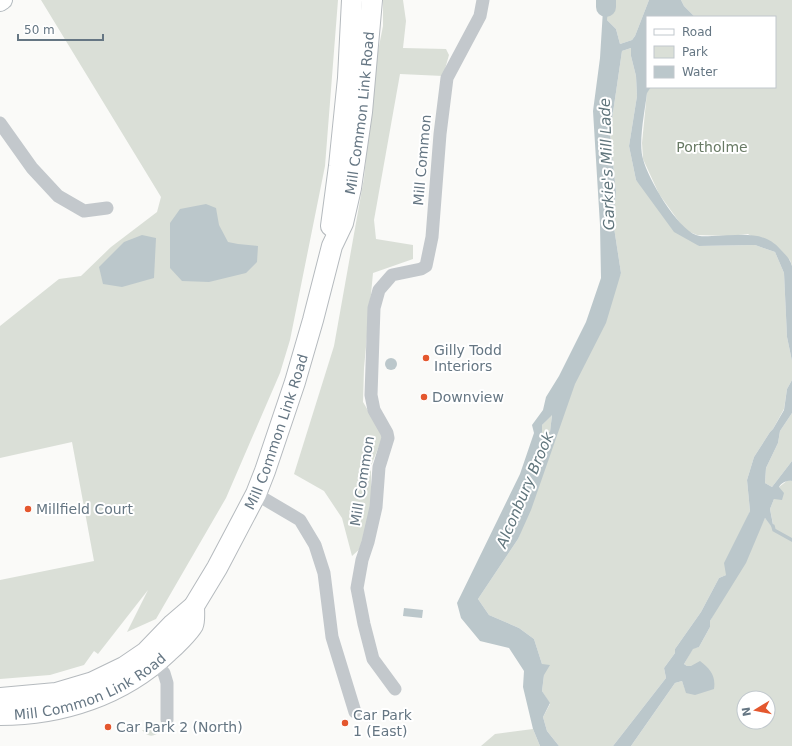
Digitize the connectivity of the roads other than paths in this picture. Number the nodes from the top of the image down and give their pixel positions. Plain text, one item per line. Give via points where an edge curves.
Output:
1 (3, 0) edge
2 (352, 0) edge
3 (372, 0) edge
4 (483, 0) edge
5 (0, 2) edge
6 (0, 122) edge
7 (107, 208) dead end
8 (332, 246) junction
9 (256, 494) junction
10 (151, 658) junction
11 (395, 689) dead end
12 (0, 698) edge
13 (355, 712) dead end
14 (9, 715) edge
15 (167, 720) dead end
16 (0, 722) edge

1 - 5 main road
2 - 8 main road, Mill Common Link Road via 348,78 331,221
3 - 8 main road, Mill Common Link Road via 362,112 351,188 343,223
4 - 11 street, Mill Common via 480,16 447,78 432,237 426,266 392,275 379,290 374,308 371,395 374,410 388,438 379,467 376,507 357,588 373,659
6 - 7 street via 32,168 58,196 84,211
8 - 9 main road, Mill Common Link Road via 297,375
9 - 10 main road, Mill Common Link Road via 194,606 193,624 176,645
9 - 13 street via 300,520 315,545 324,573 332,637
10 - 12 main road, Mill Common Link Road via 124,667 93,682 56,693
10 - 14 main road, Mill Common Link Road via 143,673 92,699 48,712
10 - 15 street via 164,673 167,682
14 - 16 main road, Mill Common Link Road via 15,719

